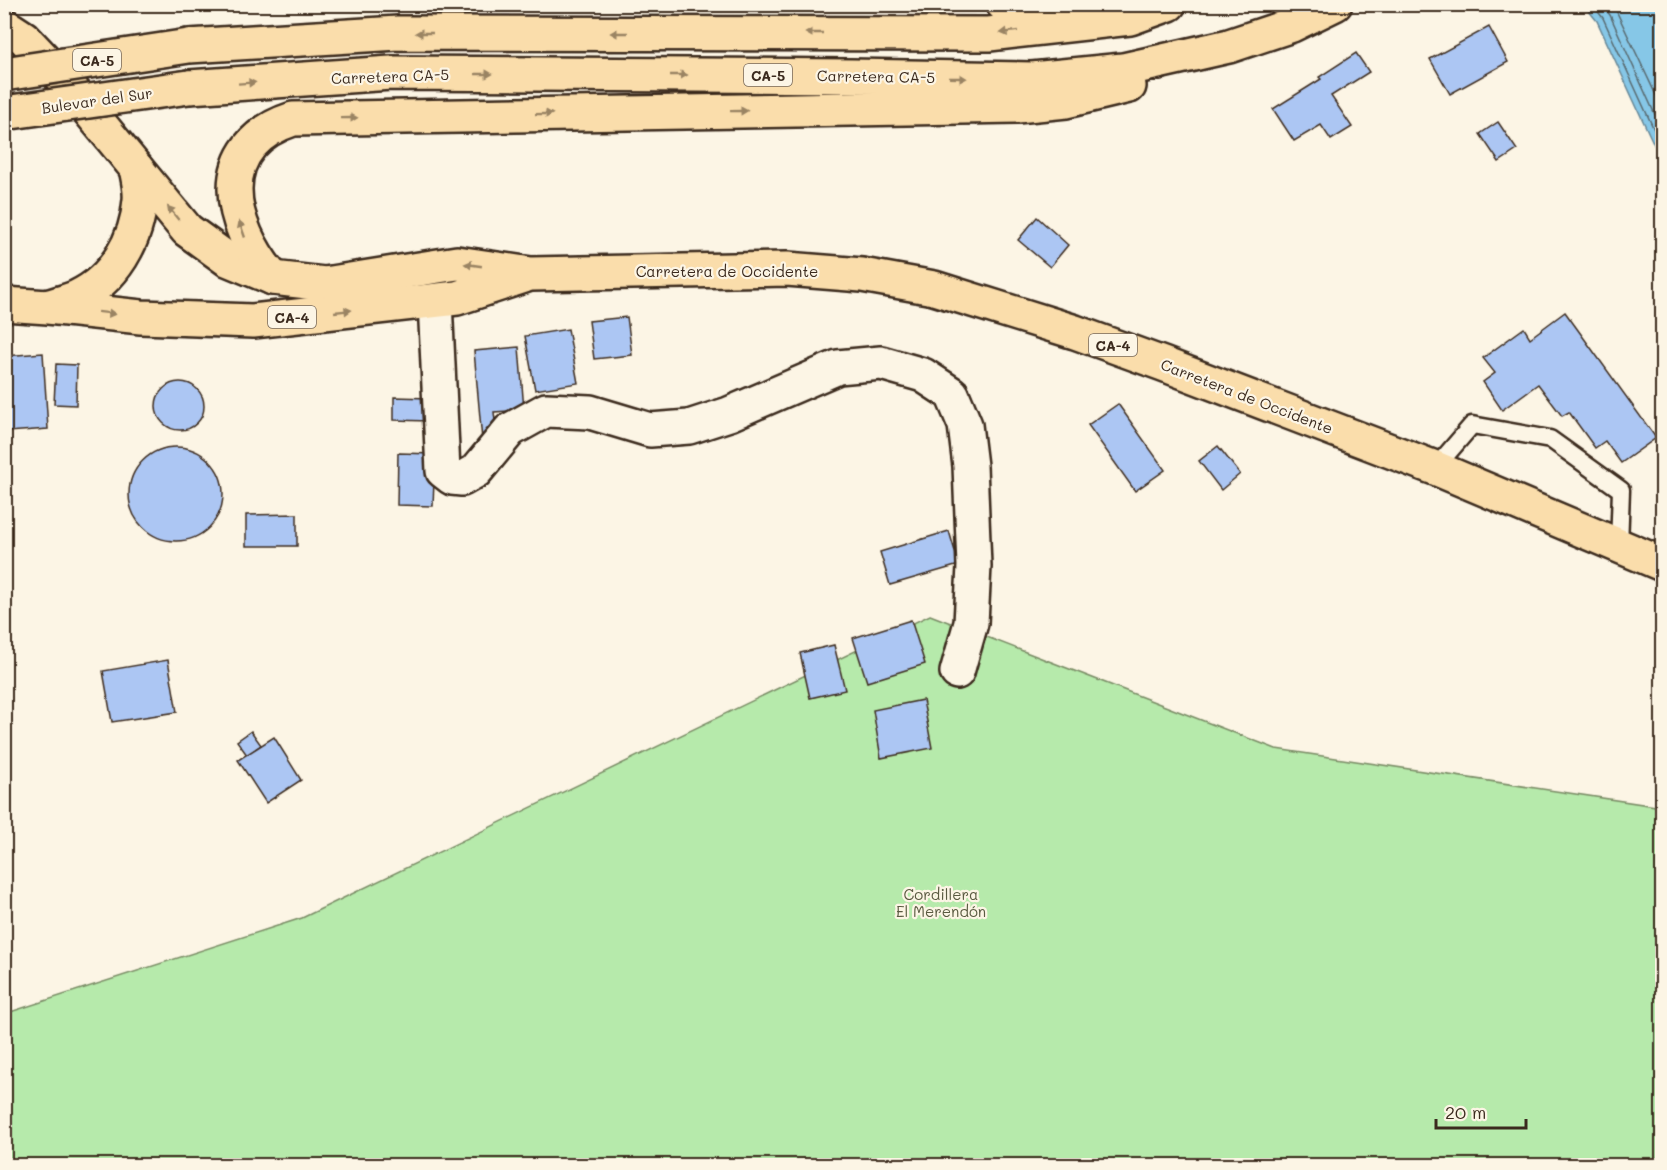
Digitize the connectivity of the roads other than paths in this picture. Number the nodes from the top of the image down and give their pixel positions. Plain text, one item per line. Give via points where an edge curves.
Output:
1 (1003, 4) edge
2 (1169, 4) edge
3 (1335, 4) edge
4 (1130, 18) junction
5 (4, 25) edge
6 (1229, 46) junction
7 (4, 74) edge
8 (189, 87) joint
9 (4, 113) edge
10 (136, 168) junction
11 (531, 274) junction
12 (273, 278) junction
13 (435, 301) junction
14 (4, 304) edge
15 (48, 307) junction
16 (1435, 468) junction
17 (1619, 546) junction
18 (1662, 564) edge
19 (957, 672) dead end

1 - 4 main road
2 - 4 main road, CA-5
3 - 6 main road, Carretera CA-5 / CA-5 via 1293,25
4 -> 7 main road, CA-5, bridge via 989,34 398,33 189,46
5 - 10 main road, Carretera de Occidente / CA-4 via 24,38 63,79
8 -> 6 main road, Carretera CA-5 / CA-5 via 392,73 1032,79 1123,70
12 -> 6 main road via 256,259 244,236 237,213 237,171 252,143 277,124 293,119 1017,106 1066,101 1150,81
8 - 9 main road, Bulevar del Sur / CA-5, bridge
12 -> 10 main road, Carretera de Occidente / CA-4 via 227,259 187,230
10 - 15 main road via 139,208 123,256 103,280 77,297
11 -> 12 main road, Carretera de Occidente / CA-4 via 456,263 325,284
11 - 13 main road, Carretera de Occidente / CA-4 via 457,298
11 - 16 main road, Carretera de Occidente / CA-4 via 787,268 862,275 934,288 1075,332
15 -> 13 main road, Carretera de Occidente / CA-4 via 141,317 253,321
13 - 19 street via 444,471 452,478 462,479 476,471 510,430 546,410 590,412 650,430 689,427 838,367 881,363 923,375 952,394 965,425 974,566 971,623
14 - 15 main road, Carretera de Occidente / CA-4
16 - 17 main road, Carretera de Occidente / CA-4
16 - 17 lane via 1472,424 1550,439 1621,490
17 - 18 main road, Carretera de Occidente / CA-4

